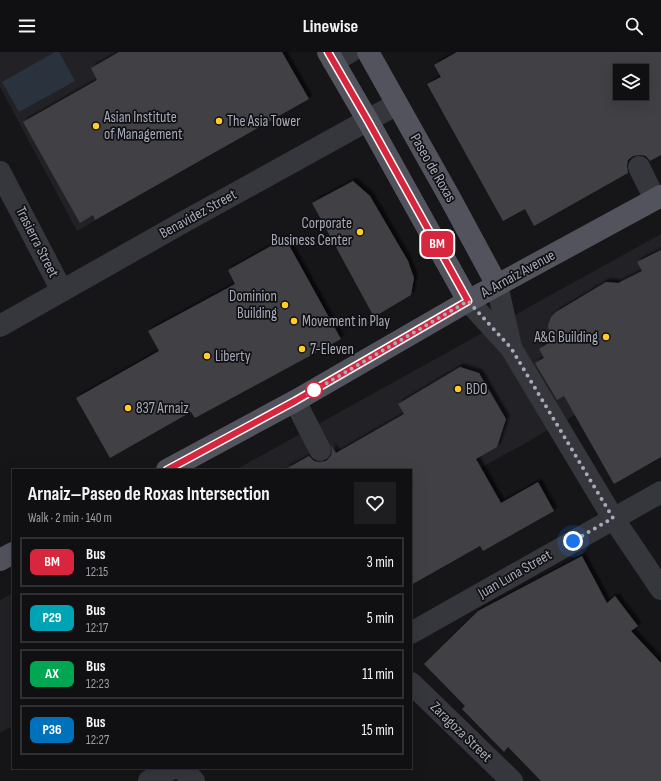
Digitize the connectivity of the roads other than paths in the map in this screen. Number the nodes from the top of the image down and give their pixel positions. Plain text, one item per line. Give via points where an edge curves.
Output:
1 (368, 52) edge
2 (337, 55) edge
3 (397, 104) junction
4 (368, 121) junction
5 (639, 167) dead end
6 (0, 172) edge
7 (658, 197) edge
8 (497, 285) junction
9 (62, 291) junction
10 (468, 301) junction
11 (0, 326) edge
12 (511, 348) junction
13 (295, 401) junction
14 (320, 450) dead end
15 (169, 469) edge
16 (661, 492) edge
17 (613, 518) junction
18 (12, 554) edge
19 (0, 560) edge
20 (661, 589) edge
21 (412, 632) edge
22 (412, 684) edge
23 (171, 769) edge
24 (182, 769) edge
25 (149, 781) edge
26 (194, 781) edge
27 (512, 781) edge

1 - 3 main road, Paseo de Roxas
2 - 4 main road
3 - 4 street, Benavidez Street
3 - 8 main road, Paseo de Roxas
4 - 9 street, Benavidez Street
4 - 10 main road
5 - 7 street
6 - 9 street, Trasierra Street
7 - 8 main road, A. Arnaiz Avenue
8 - 10 main road, A. Arnaiz Avenue
8 - 12 street
9 - 11 street, Benavidez Street
10 - 12 street
10 - 13 main road, A. Arnaiz Avenue
12 - 17 street
13 - 14 street
13 - 15 main road, A. Arnaiz Avenue
16 - 17 street, Juan Luna Street
17 - 20 street
17 - 21 street, Juan Luna Street
18 - 19 main road
22 - 27 street, Zaragoza Street
23 - 25 street
24 - 26 street

